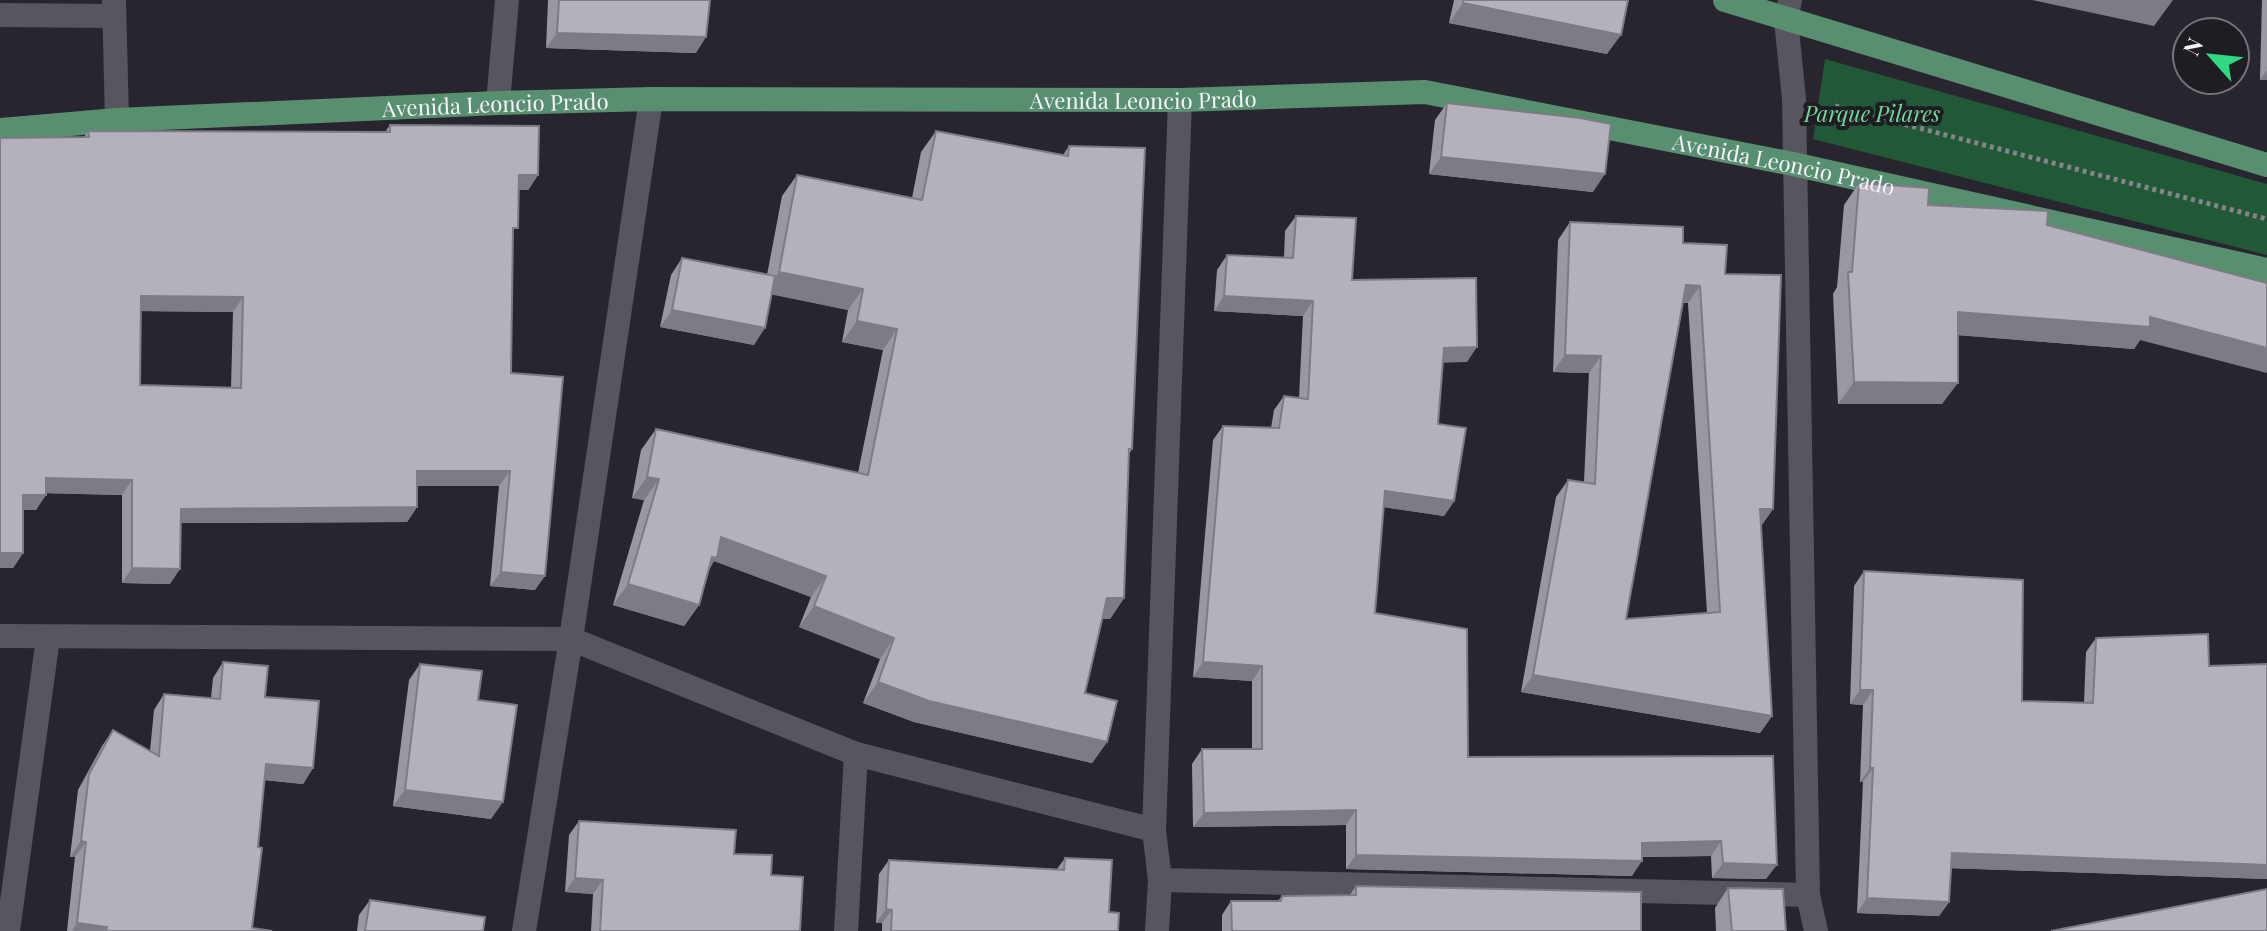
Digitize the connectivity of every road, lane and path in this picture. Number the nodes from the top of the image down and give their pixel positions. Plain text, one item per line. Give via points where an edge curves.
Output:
1 (507, 0) edge
2 (1725, 0) edge
3 (114, 8) edge
4 (1788, 10) edge
5 (0, 15) edge
6 (651, 99) junction
7 (1180, 100) junction
8 (498, 103) junction
9 (1834, 106) dead end
10 (117, 120) junction
11 (0, 130) edge
12 (1793, 164) junction
13 (2267, 165) edge
14 (2267, 219) edge
15 (2267, 270) edge
16 (0, 636) edge
17 (48, 638) junction
18 (571, 639) junction
19 (856, 754) junction
20 (1154, 830) junction
21 (1160, 880) junction
22 (1808, 895) junction
23 (8, 931) edge
24 (524, 931) edge
25 (846, 931) edge
26 (1157, 931) edge
27 (1816, 931) edge

1 - 8 street
2 - 4 main road
3 - 5 street
3 - 10 street
4 - 12 street
4 - 13 main road
6 - 7 main road, Avenida Leoncio Prado
6 - 8 main road, Avenida Leoncio Prado
6 - 18 street
7 - 12 main road, Avenida Leoncio Prado via 1425,92
7 - 20 street
8 - 10 main road, Avenida Leoncio Prado
9 - 14 path
10 - 11 main road, Avenida Leoncio Prado
12 - 15 main road, Avenida Leoncio Prado
12 - 22 street
16 - 17 street
17 - 18 street
17 - 23 street
18 - 19 street
18 - 24 street
19 - 20 street
19 - 25 street
20 - 21 street
21 - 22 street
21 - 26 street
22 - 27 street

